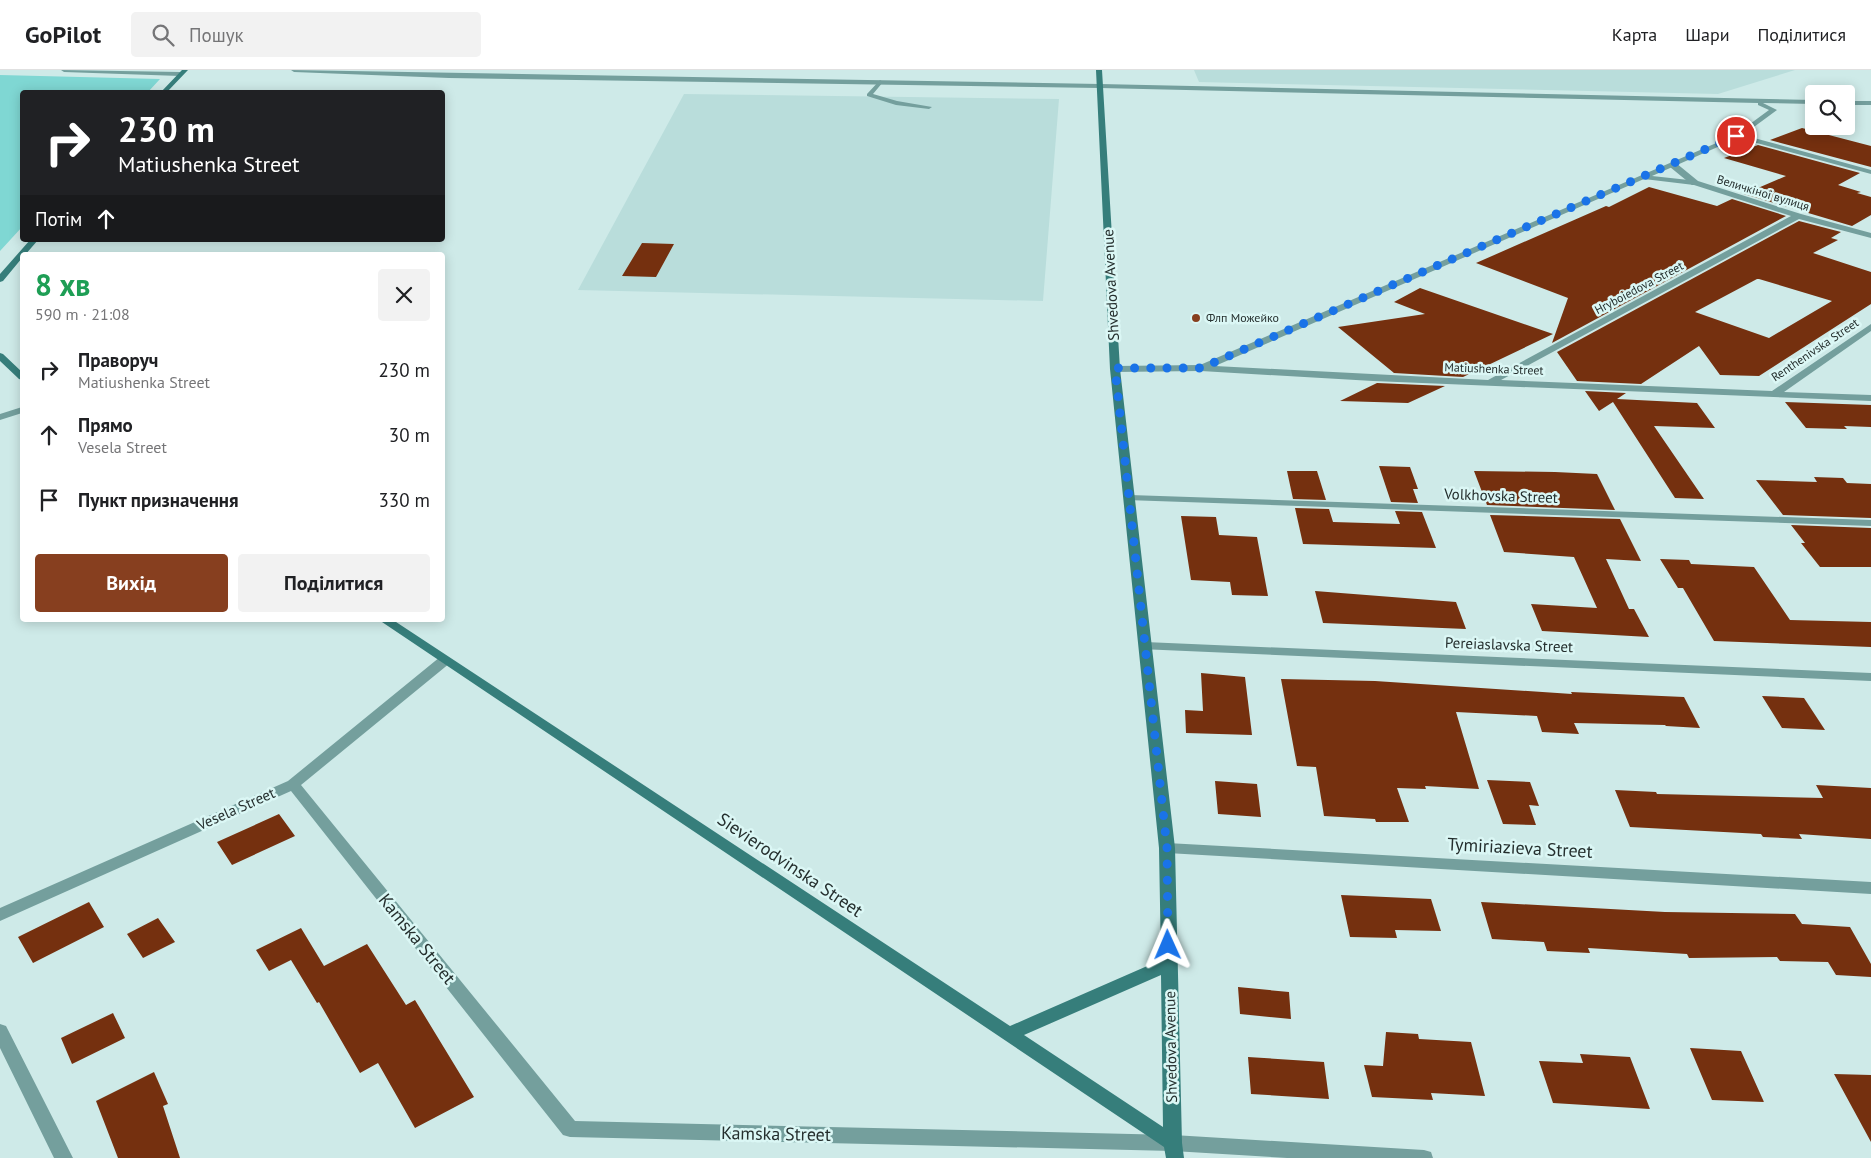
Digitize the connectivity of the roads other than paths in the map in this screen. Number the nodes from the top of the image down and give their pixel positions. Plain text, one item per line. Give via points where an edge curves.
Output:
1 (64, 70) edge
2 (294, 70) edge
3 (1099, 70) edge
4 (183, 72) edge
5 (451, 73) edge
6 (880, 82) junction
7 (1100, 86) junction
8 (166, 90) edge
9 (1753, 101) junction
10 (1805, 102) edge
11 (1855, 103) edge
12 (1871, 105) edge
13 (929, 107) dead end
14 (1736, 136) junction
15 (1673, 165) junction
16 (1871, 172) edge
17 (1646, 176) junction
18 (1696, 183) junction
19 (1798, 216) junction
20 (1871, 236) edge
21 (32, 242) edge
22 (24, 252) edge
23 (20, 256) edge
24 (0, 279) edge
25 (1871, 327) edge
26 (0, 356) edge
27 (1115, 368) junction
28 (1201, 368) junction
29 (20, 375) edge
30 (1491, 382) junction
31 (1774, 394) junction
32 (1871, 398) edge
33 (20, 411) edge
34 (0, 416) edge
35 (1130, 498) junction
36 (1871, 523) edge
37 (388, 622) edge
38 (1145, 646) junction
39 (445, 660) junction
40 (1871, 677) edge
41 (293, 784) junction
42 (1167, 848) junction
43 (1871, 888) edge
44 (0, 915) edge
45 (1169, 964) junction
46 (0, 1031) edge
47 (1009, 1034) junction
48 (1174, 1151) edge
49 (64, 1158) edge
50 (1424, 1158) edge

1 - 4 street
2 - 5 street
3 - 7 street, Shvedova Avenue
4 - 8 street
5 - 6 street
6 - 7 street
6 - 13 street via 869,95 896,103
7 - 9 street
7 - 27 street, Shvedova Avenue
9 - 10 street
9 - 14 street via 1774,110
11 - 12 street
14 - 15 street
14 - 16 street
15 - 17 street
15 - 18 street
17 - 18 street, Величкіної вулиця
17 - 28 street
18 - 19 street, Величкіної вулиця
19 - 20 street, Величкіної вулиця
19 - 30 street, Hryboiedova Street
21 - 22 street
23 - 24 street
25 - 31 street, Renthenivska Street
26 - 29 street
27 - 28 street, Matiushenka Street
27 - 35 street, Shvedova Avenue
28 - 30 street, Matiushenka Street
30 - 31 street, Matiushenka Street
31 - 32 street, Matiushenka Street
33 - 34 street
35 - 36 street, Volkhovska Street
35 - 38 street, Shvedova Avenue
37 - 39 street, Sievierodvinska Street
38 - 40 street, Pereiaslavska Street
38 - 42 street, Shvedova Avenue
39 - 41 street, Vesela Street
39 - 47 street, Sievierodvinska Street
41 - 44 street, Vesela Street
41 - 48 street, Kamska Street via 570,1129
42 - 43 street, Tymiriazieva Street
42 - 45 street, Shvedova Avenue
45 - 47 street
45 - 48 street, Shvedova Avenue
46 - 49 street
47 - 48 street, Sievierodvinska Street
48 - 50 street, Kamska Street

